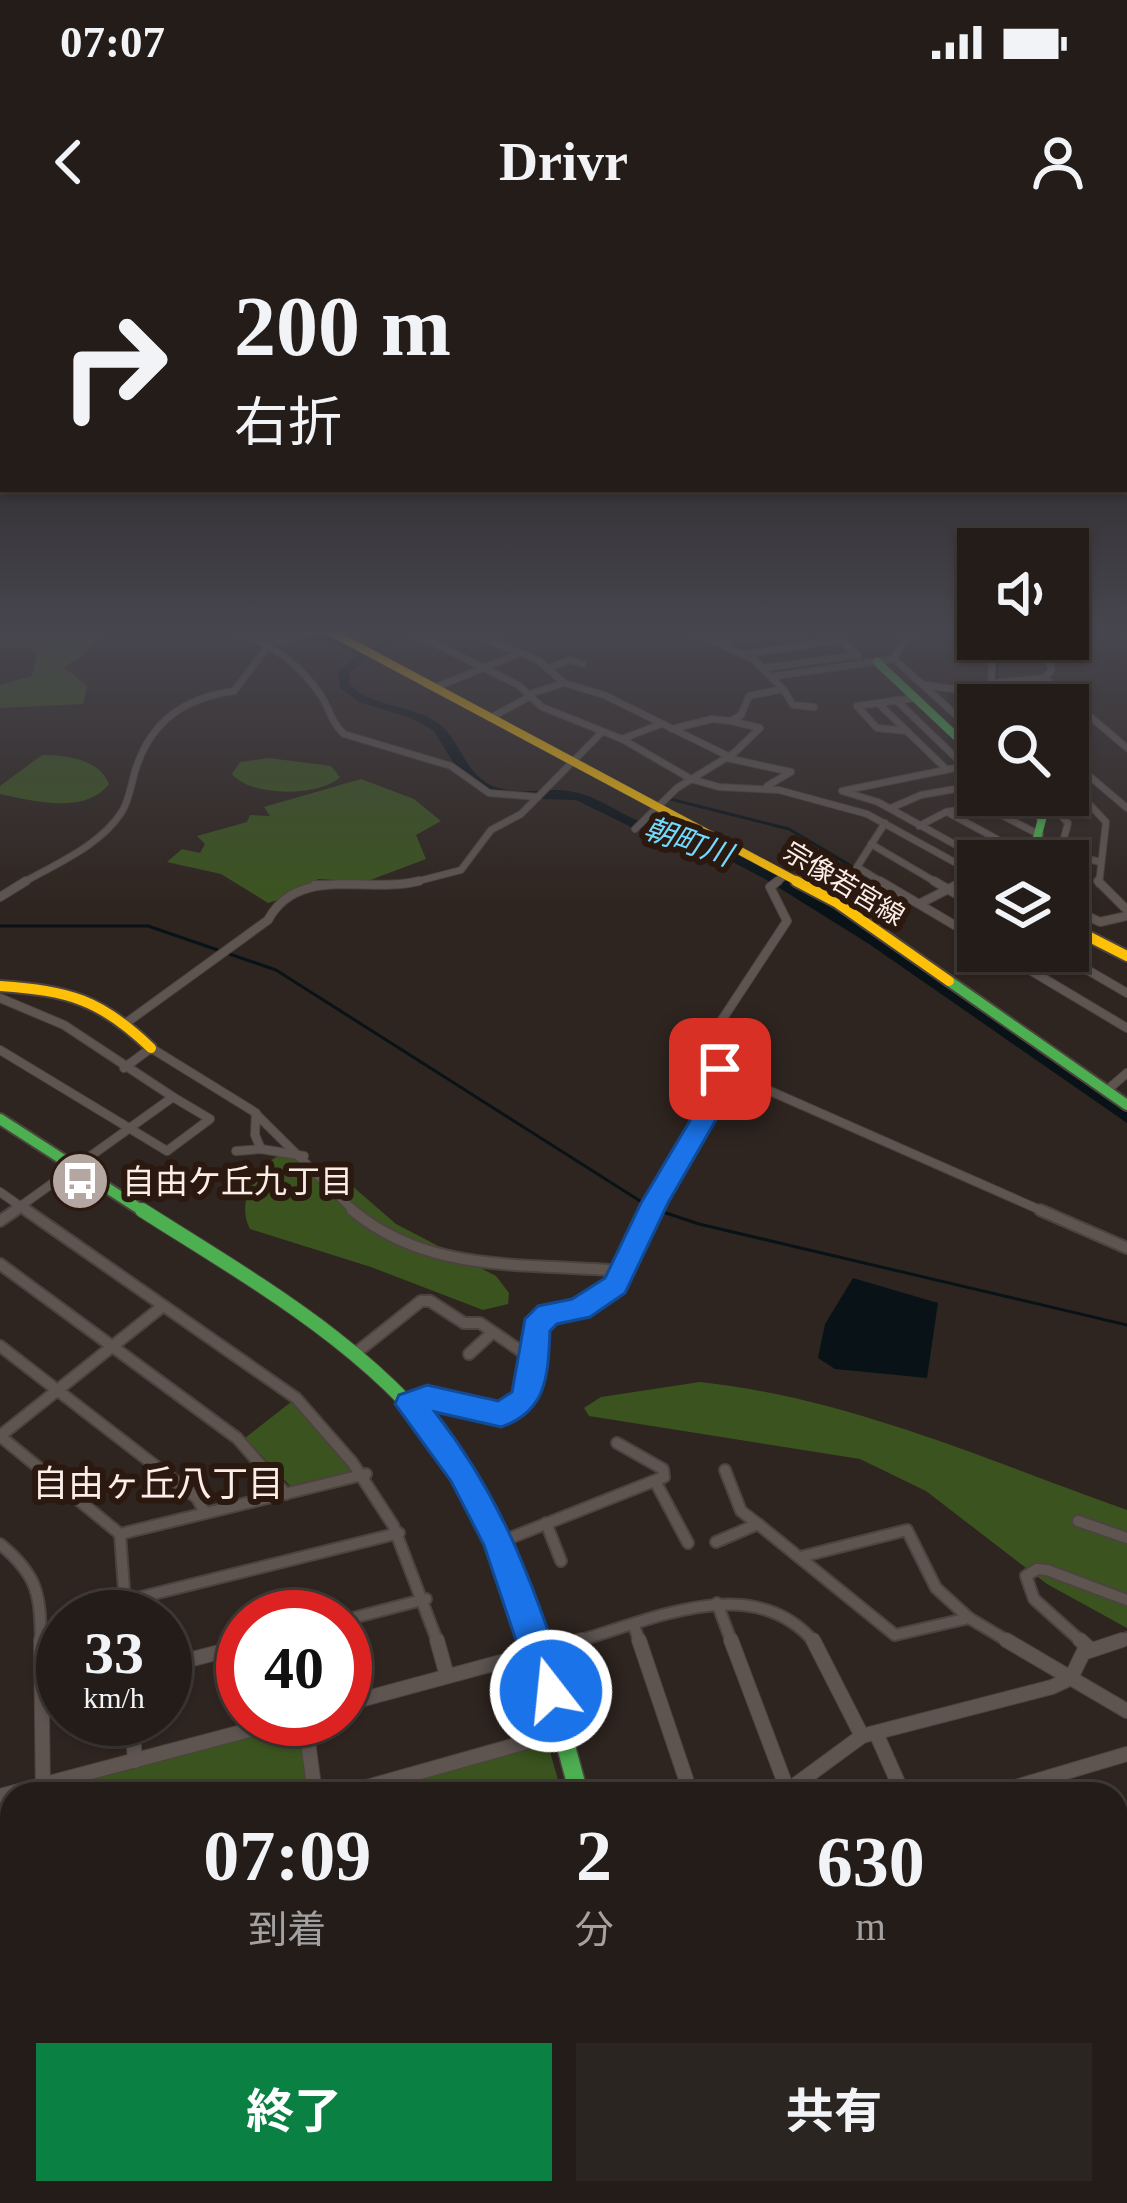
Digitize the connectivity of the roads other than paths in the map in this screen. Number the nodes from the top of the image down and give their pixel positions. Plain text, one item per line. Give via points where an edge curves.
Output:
1 (157, 723) edge
2 (332, 723) edge
3 (499, 723) edge
4 (579, 723) edge
5 (658, 723) edge
6 (700, 723) edge
7 (738, 723) edge
8 (868, 723) edge
9 (898, 723) edge
10 (935, 723) edge
11 (1097, 723) edge
12 (661, 724) junction
13 (672, 729) junction
14 (907, 731) junction
15 (602, 732) junction
16 (622, 739) junction
17 (1127, 748) edge
18 (957, 755) edge
19 (727, 757) junction
20 (573, 761) junction
21 (957, 767) edge
22 (946, 769) junction
23 (1089, 776) edge
24 (691, 779) junction
25 (957, 786) edge
26 (762, 787) junction
27 (538, 797) junction
28 (1089, 804) edge
29 (658, 806) junction
30 (1127, 808) edge
31 (890, 809) junction
32 (957, 810) edge
33 (946, 812) junction
34 (1003, 816) edge
35 (1040, 816) edge
36 (885, 823) junction
37 (920, 825) junction
38 (635, 830) dead end
39 (903, 833) junction
40 (1040, 835) junction
41 (997, 840) edge
42 (1038, 840) edge
43 (871, 844) junction
44 (957, 845) edge
45 (1089, 861) edge
46 (1101, 862) junction
47 (957, 864) edge
48 (786, 875) junction
49 (957, 885) edge
50 (948, 889) junction
51 (957, 894) edge
52 (0, 897) edge
53 (919, 904) junction
54 (1127, 913) edge
55 (1089, 918) edge
56 (957, 927) edge
57 (1089, 937) edge
58 (1127, 956) edge
59 (1089, 971) edge
60 (1037, 972) edge
61 (0, 986) edge
62 (1127, 993) edge
63 (5, 1000) edge
64 (0, 1008) edge
65 (126, 1023) junction
66 (1127, 1028) edge
67 (151, 1048) junction
68 (0, 1049) edge
69 (124, 1068) junction
70 (720, 1069) junction
71 (1127, 1073) edge
72 (1106, 1091) junction
73 (173, 1097) junction
74 (1127, 1105) edge
75 (256, 1113) junction
76 (0, 1119) edge
77 (130, 1128) junction
78 (261, 1149) junction
79 (236, 1151) dead end
80 (304, 1156) junction
81 (76, 1168) junction
82 (0, 1192) edge
83 (21, 1206) junction
84 (0, 1221) edge
85 (1127, 1248) edge
86 (0, 1264) edge
87 (620, 1270) junction
88 (163, 1306) junction
89 (493, 1332) junction
90 (0, 1346) edge
91 (112, 1347) junction
92 (357, 1352) junction
93 (469, 1354) dead end
94 (531, 1358) junction
95 (58, 1390) junction
96 (410, 1404) junction
97 (0, 1436) edge
98 (617, 1443) dead end
99 (725, 1470) dead end
100 (365, 1474) junction
101 (655, 1481) junction
102 (286, 1494) junction
103 (205, 1513) junction
104 (1078, 1521) dead end
105 (545, 1523) junction
106 (758, 1525) junction
107 (120, 1534) junction
108 (399, 1534) junction
109 (1127, 1538) edge
110 (500, 1541) junction
111 (716, 1542) dead end
112 (688, 1543) dead end
113 (0, 1544) edge
114 (800, 1557) junction
115 (561, 1561) dead end
116 (123, 1590) edge
117 (169, 1590) edge
118 (426, 1599) junction
119 (1127, 1600) edge
120 (717, 1603) junction
121 (372, 1613) edge
122 (969, 1618) junction
123 (634, 1626) junction
124 (1127, 1638) edge
125 (1090, 1649) junction
126 (539, 1651) junction
127 (447, 1676) junction
128 (1071, 1678) junction
129 (372, 1697) edge
130 (1127, 1711) edge
131 (562, 1732) junction
132 (869, 1734) junction
133 (216, 1739) edge
134 (134, 1746) edge
135 (309, 1746) edge
136 (1127, 1754) edge
137 (135, 1761) junction
138 (43, 1782) edge
139 (66, 1782) edge
140 (313, 1782) edge
141 (385, 1782) edge
142 (576, 1782) edge
143 (688, 1782) edge
144 (783, 1782) edge
145 (802, 1782) edge
146 (896, 1782) edge
147 (1032, 1782) edge

1 - 52 street via 121,814
2 - 27 street via 344,734 451,766 489,793
3 - 20 street, 宗像若宮線
4 - 15 street
5 - 12 street
6 - 13 street
7 - 19 street via 760,728
8 - 14 street
9 - 14 street
10 - 18 street
11 - 17 street
12 - 13 street
12 - 16 street
13 - 19 street
14 - 22 street
15 - 16 street
15 - 20 street
16 - 24 street
19 - 24 street
19 - 26 street via 790,772
20 - 27 street
20 - 29 street, 宗像若宮線
21 - 22 street
22 - 31 street via 842,790
23 - 30 street
24 - 26 street
24 - 29 street
25 - 31 street
26 - 36 street
27 - 65 street via 491,830 452,875 380,889 326,881 277,903 268,920
28 - 46 street via 1110,827
29 - 38 street
29 - 48 street, 宗像若宮線
31 - 37 street
32 - 33 street
33 - 37 street
33 - 41 street
34 - 40 street
35 - 40 street
36 - 39 street
36 - 43 street
37 - 39 street
37 - 44 street
39 - 47 street
40 - 42 street
43 - 50 street
43 - 53 street via 856,867
45 - 46 street
46 - 54 street via 1099,884
48 - 70 street via 770,887 787,921 710,1037
48 - 72 street, 宗像若宮線 via 856,915
49 - 50 street
50 - 51 street
50 - 53 street
53 - 56 street
54 - 55 street
57 - 58 street
59 - 62 street
60 - 66 street
61 - 65 street via 74,991
63 - 64 street
63 - 69 street via 85,1037
65 - 67 street
67 - 69 street
67 - 75 street
68 - 77 street
69 - 73 street
70 - 85 street
70 - 87 street via 719,1092
71 - 72 street
72 - 74 street, 宗像若宮線
73 - 77 street
73 - 77 street via 210,1119 167,1151
75 - 78 street
75 - 80 street
76 - 81 street
77 - 81 street
78 - 79 street
78 - 80 street
80 - 87 street via 348,1208 395,1242 516,1269
81 - 83 street
81 - 92 street
82 - 83 street
83 - 84 street
83 - 88 street
86 - 91 street
87 - 94 street via 615,1286 591,1304 548,1314 536,1327
88 - 91 street
88 - 100 street via 296,1398
89 - 92 street via 421,1301
89 - 93 street
89 - 94 street
90 - 95 street
91 - 95 street
91 - 102 street via 237,1438
92 - 96 street
94 - 96 street via 524,1401 501,1414 427,1397
95 - 97 street
95 - 103 street via 197,1498
96 - 110 street via 463,1472
97 - 107 street
98 - 101 street via 663,1469
99 - 106 street via 741,1511
100 - 102 street
100 - 108 street
101 - 105 street
101 - 112 street
102 - 103 street
103 - 107 street
104 - 109 street
105 - 110 street
105 - 115 street
106 - 111 street
106 - 114 street
107 - 116 street
108 - 117 street
108 - 118 street
110 - 126 street
113 - 138 street via 40,1594
114 - 122 street via 895,1635
114 - 122 street via 907,1531 937,1588
118 - 121 street
118 - 127 street
119 - 125 street via 1047,1570 1026,1576 1034,1599
120 - 123 street
120 - 132 street via 776,1608 811,1632
120 - 144 street
122 - 128 street
123 - 126 street
123 - 143 street
124 - 125 street
125 - 128 street
126 - 127 street
126 - 131 street
127 - 129 street
128 - 130 street
128 - 132 street
131 - 141 street
131 - 142 street
132 - 145 street
132 - 146 street
133 - 137 street
134 - 137 street
135 - 140 street
136 - 147 street
137 - 139 street

